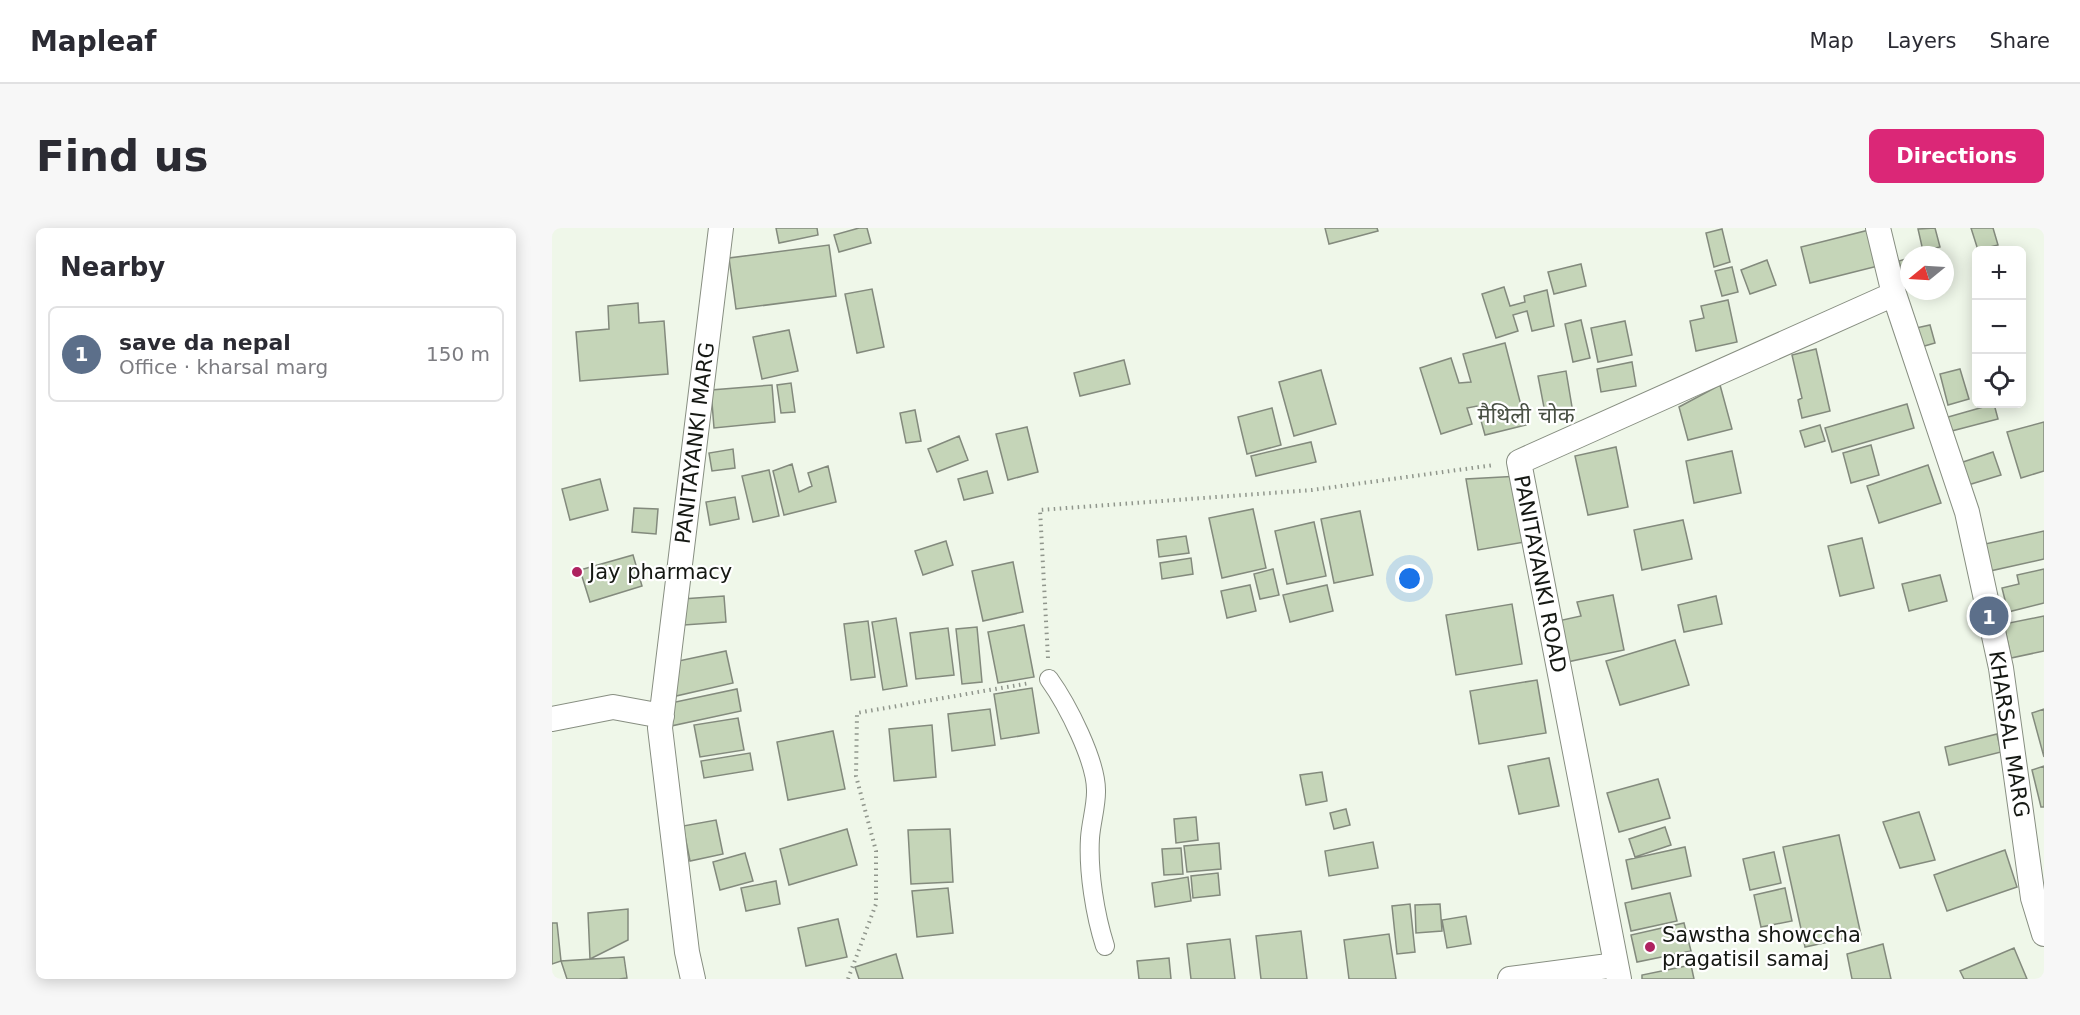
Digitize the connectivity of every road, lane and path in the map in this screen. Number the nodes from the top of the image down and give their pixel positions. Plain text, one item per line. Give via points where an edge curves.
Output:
1 (721, 228) edge
2 (1878, 228) edge
3 (1894, 294) junction
4 (1519, 462) junction
5 (1049, 679) junction
6 (662, 716) junction
7 (552, 719) edge
8 (2044, 934) edge
9 (1105, 946) dead end
10 (1617, 972) edge
11 (693, 979) edge
12 (848, 979) edge
13 (1510, 979) edge

1 - 6 street, PANITAYANKI MARG
2 - 3 street
3 - 4 street, PANITAYANKI ROAD
3 - 8 street, KHARSAL MARG via 1966,512 2001,668 2033,898
4 - 5 path via 1312,490 1041,510
4 - 10 street, PANITAYANKI ROAD
5 - 9 street via 1090,760 1097,790 1090,839 1097,921
5 - 12 path via 857,713 856,777 876,852 876,904
6 - 7 street via 613,707
6 - 11 street, PANITAYANKI MARG via 660,728
10 - 13 street

